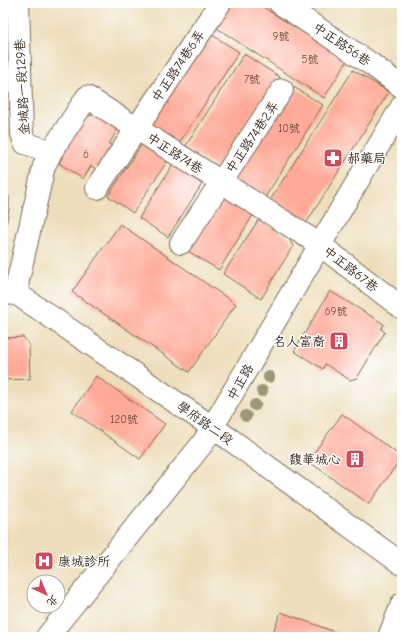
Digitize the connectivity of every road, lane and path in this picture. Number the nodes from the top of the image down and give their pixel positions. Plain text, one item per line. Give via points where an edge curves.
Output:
1 (18, 3) edge
2 (220, 3) edge
3 (286, 5) edge
4 (402, 87) edge
5 (282, 90) dead end
6 (402, 106) edge
7 (136, 128) junction
8 (51, 152) junction
9 (221, 183) junction
10 (97, 188) dead end
11 (181, 243) dead end
12 (319, 244) junction
13 (10, 294) edge
14 (402, 308) edge
15 (212, 428) junction
16 (402, 564) edge
17 (402, 604) edge
18 (47, 637) edge
19 (389, 637) edge

1 - 8 street, 金城路一段129巷 via 22,134 25,143
2 - 7 street, 中正路74巷6弄
3 - 4 street, 中正路56巷
5 - 9 street, 中正路74巷2弄
6 - 12 street, 中正路
7 - 8 street, 中正路74巷 via 87,97
7 - 9 street, 中正路74巷
7 - 10 street, 中正路74巷6弄
8 - 13 street via 44,166 18,280
9 - 11 street, 中正路74巷2弄
9 - 12 street, 中正路74巷
12 - 14 street, 中正路67巷
12 - 15 street, 中正路
13 - 15 street, 學府路二段
15 - 16 street, 學府路二段
15 - 18 street, 中正路 via 203,443
17 - 19 street

